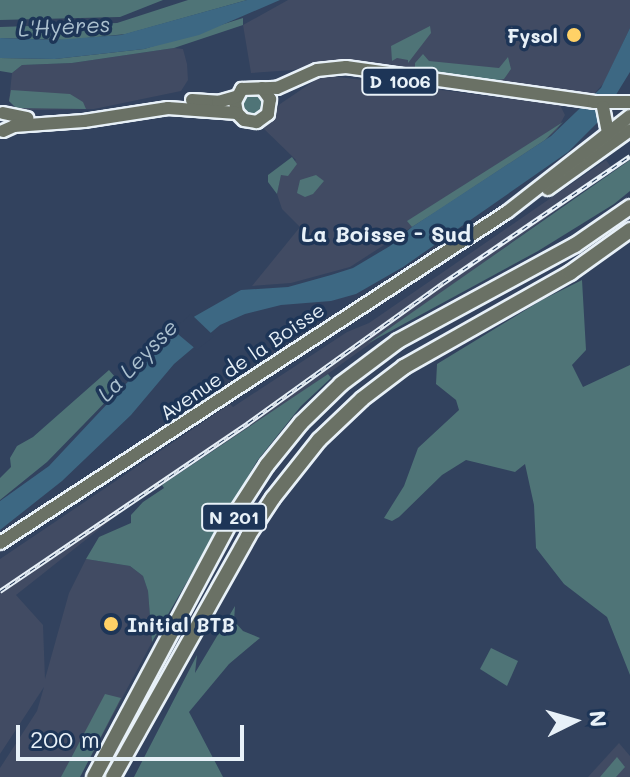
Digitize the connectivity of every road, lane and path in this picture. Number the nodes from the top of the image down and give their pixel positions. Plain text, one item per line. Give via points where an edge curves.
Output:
1 (262, 88) junction
2 (541, 94) junction
3 (236, 97) junction
4 (270, 108) junction
5 (1, 111) edge
6 (611, 111) edge
7 (237, 113) junction
8 (630, 116) edge
9 (630, 130) edge
10 (2, 133) edge
11 (630, 196) edge
12 (630, 207) edge
13 (507, 212) junction
14 (630, 231) edge
15 (575, 245) junction
16 (0, 543) edge
17 (94, 777) edge
18 (113, 777) edge

1 - 2 main road, D 1006 via 285,85 317,70 346,67
1 - 3 main road via 247,87
1 - 4 main road
2 - 4 main road, D 1006 via 336,73 302,81
2 - 6 main road, D 1006
3 - 5 main road via 183,99 68,118 14,118
3 - 7 main road
4 - 7 main road via 257,122
5 - 10 main road
6 - 8 main road
6 - 8 main road, Avenue de la Boisse
6 - 13 main road, Avenue de la Boisse
7 - 10 main road via 168,108 14,126
9 - 13 main road, Avenue de la Boisse
11 - 15 highway
12 - 15 highway, N 201
13 - 16 main road, Avenue de la Boisse
14 - 18 highway, N 201 via 544,289 404,367 319,440 248,536
15 - 17 highway, N 201 via 398,341 348,378 301,423 232,519

